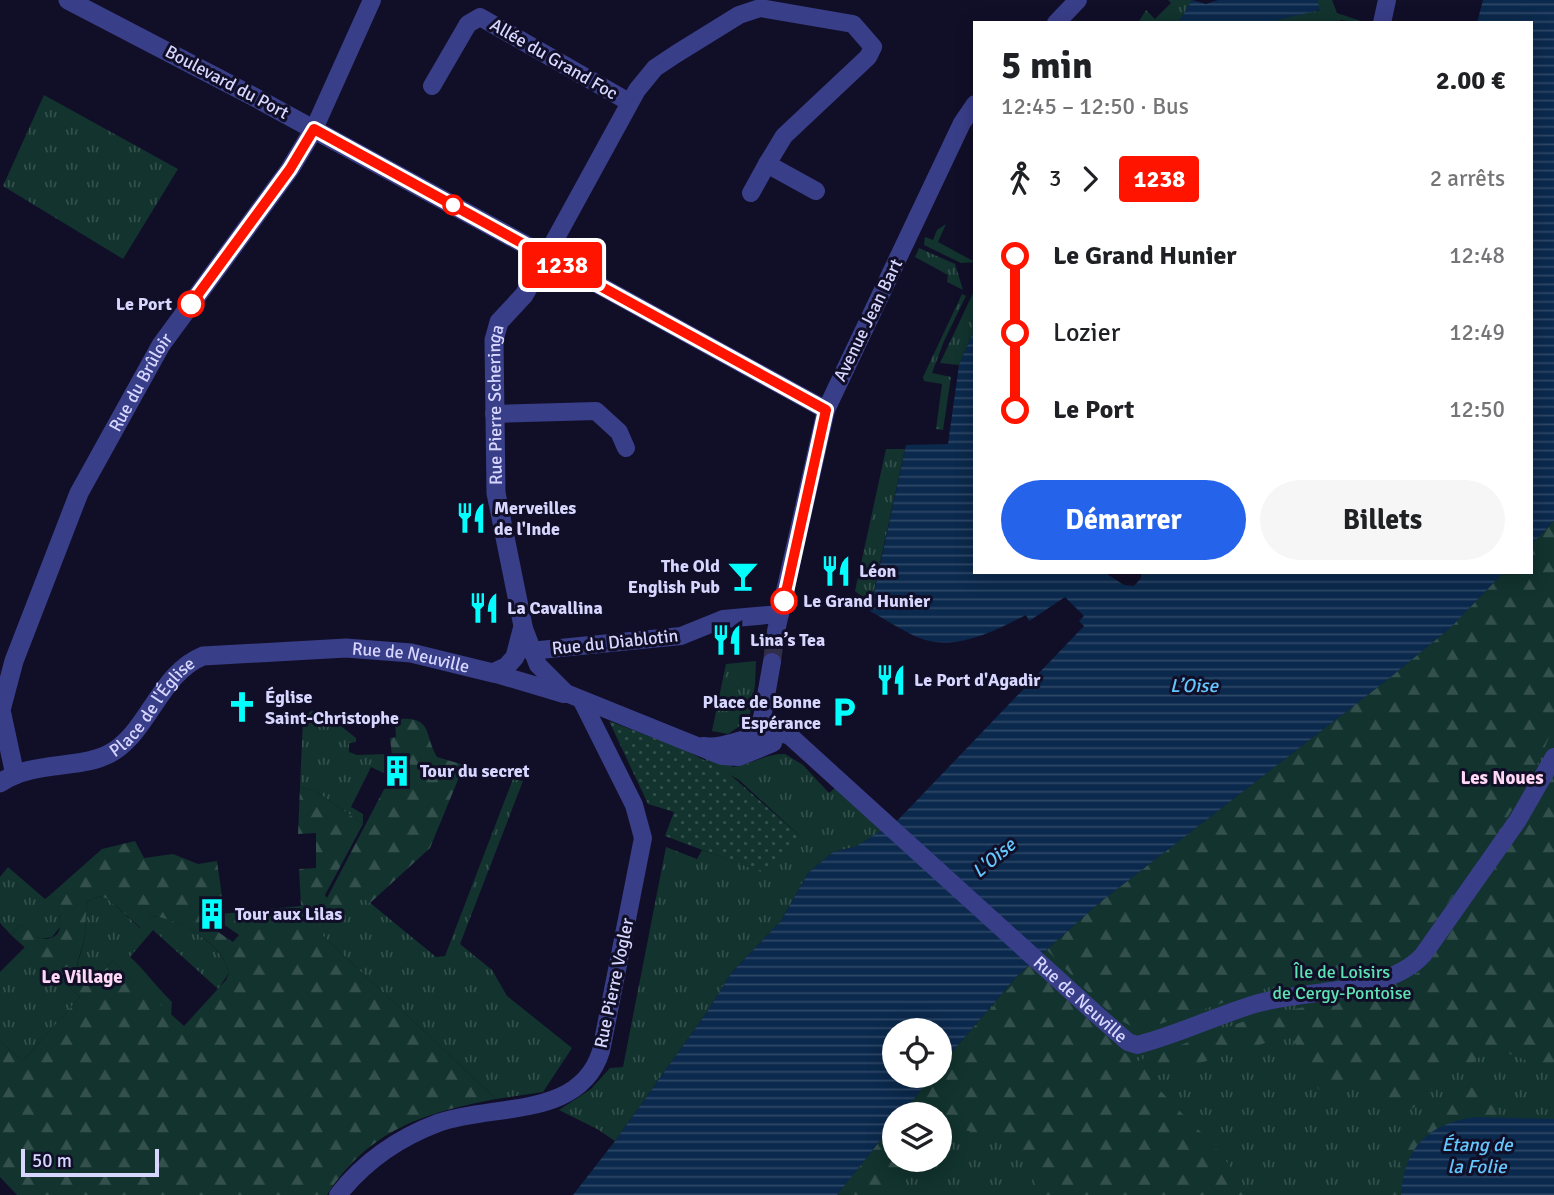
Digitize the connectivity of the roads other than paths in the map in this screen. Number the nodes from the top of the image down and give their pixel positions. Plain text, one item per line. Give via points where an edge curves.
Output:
1 (68, 0) edge
2 (372, 0) edge
3 (1387, 0) edge
4 (1076, 1) edge
5 (1058, 21) edge
6 (1382, 21) edge
7 (432, 86) dead end
8 (629, 102) junction
9 (973, 107) edge
10 (314, 129) junction
11 (767, 164) junction
12 (816, 191) dead end
13 (751, 193) dead end
14 (546, 256) junction
15 (826, 410) junction
16 (494, 414) junction
17 (626, 448) dead end
18 (778, 622) joint
19 (523, 625) junction
20 (327, 647) joint
21 (530, 651) junction
22 (770, 671) tunnel mouth
23 (494, 673) junction
24 (578, 699) junction
25 (1, 722) edge
26 (748, 740) junction
27 (704, 746) junction
28 (811, 757) junction
29 (1554, 757) edge
30 (7, 779) edge
31 (338, 1195) edge

1 - 10 street, Boulevard du Port
2 - 10 street, Rue du Brûloir
3 - 6 street
4 - 5 street
7 - 8 street, Allée du Grand Foc via 468,24 480,17
8 - 11 street via 656,68 748,11 760,8 853,24 870,41 872,52 784,136
8 - 14 street
9 - 15 street, Avenue Jean Bart
10 - 14 street, Boulevard du Port
10 - 25 street, Rue du Brûloir via 290,169 161,345 92,466 14,660
11 - 12 street
11 - 13 street
14 - 15 street, Boulevard du Port
14 - 16 street, Rue Pierre Scheringa via 529,287 497,327
15 - 18 street, Avenue Jean Bart
16 - 17 street via 596,411 619,432
16 - 19 street, Rue Pierre Scheringa via 496,493
18 - 21 street, Rue du Diablotin via 723,619 681,636
19 - 21 street, Rue Pierre Scheringa
19 - 23 street, Rue de Neuville via 515,657
20 - 23 street, Rue de Neuville via 411,653
20 - 30 street, Place de l'Église via 198,658 178,674 122,745 97,759 62,763
21 - 24 street, Rue de Neuville via 551,681
22 - 26 street via 762,718
23 - 24 street, Rue de Neuville
24 - 27 street, Rue de Neuville
24 - 31 street, Rue Pierre Vogler via 631,797 643,838 601,1051 592,1072 575,1090 552,1101 426,1128 374,1157
25 - 30 street
26 - 27 street, Rue de Neuville
26 - 28 street, Rue de Neuville via 784,733
27 - 28 street, Rue de Neuville via 722,756 739,757 781,743
28 - 29 street, Rue de Neuville via 1095,1013 1137,1045 1257,1003 1371,983 1406,969 1423,955 1518,820

